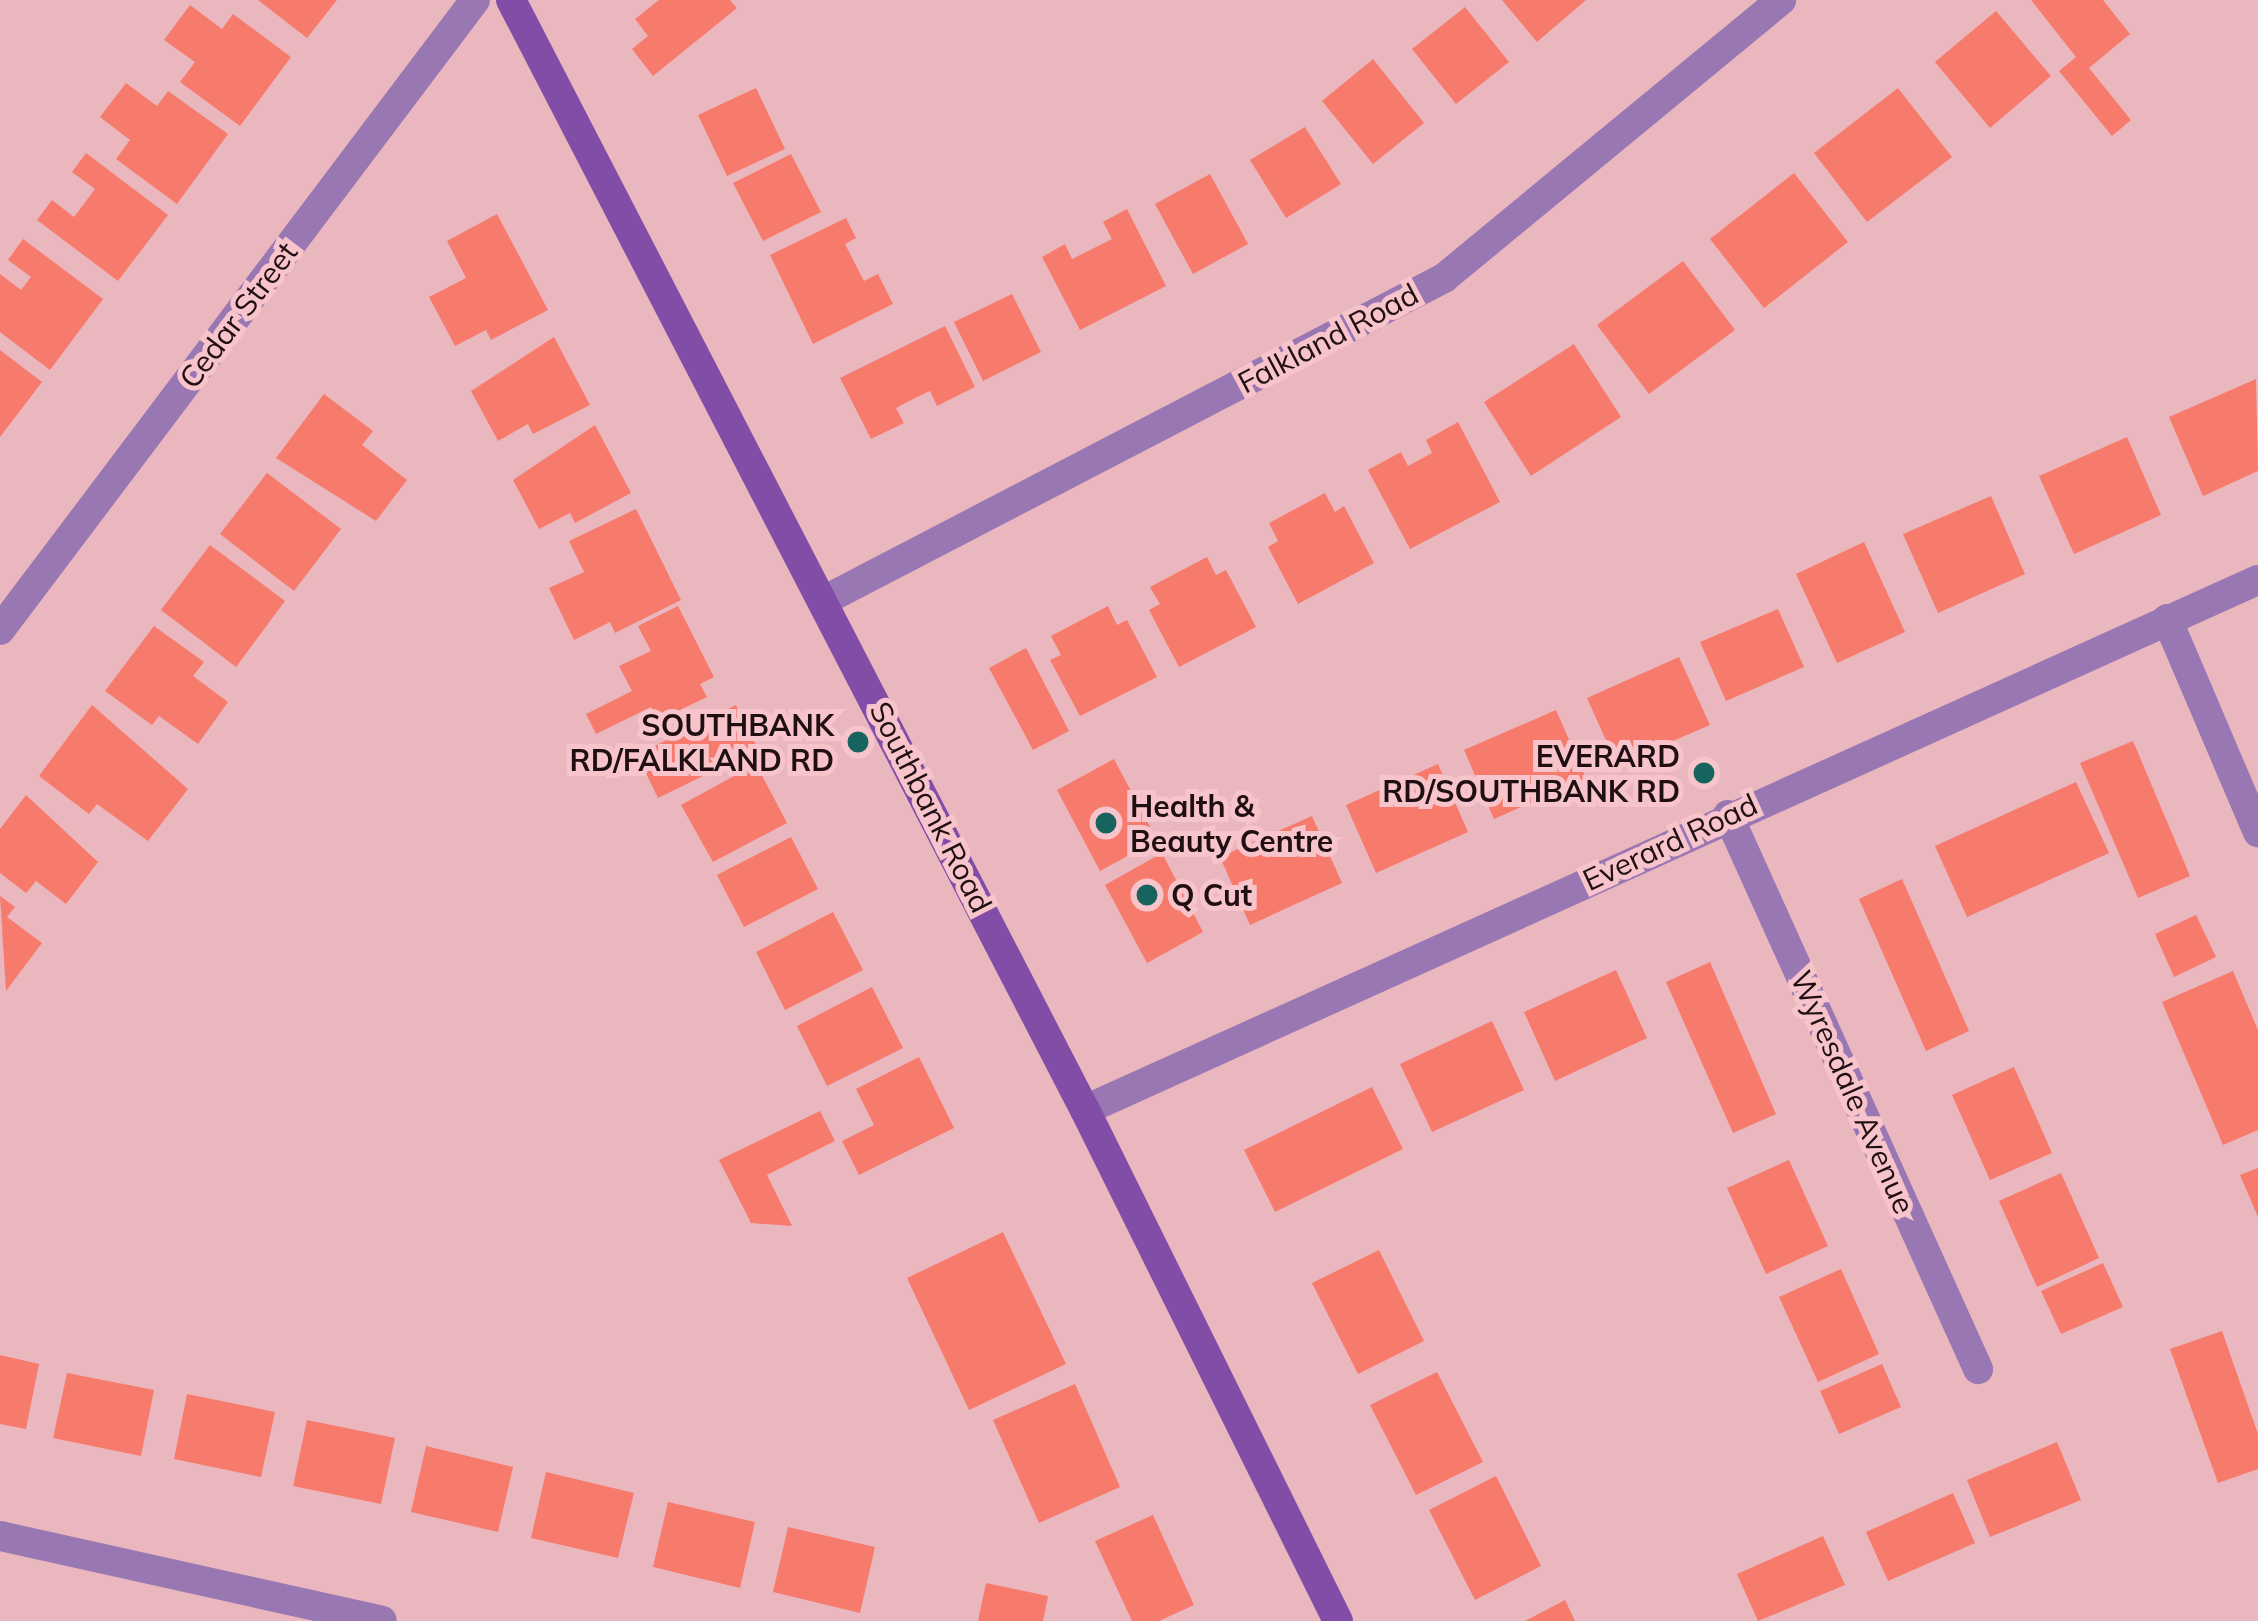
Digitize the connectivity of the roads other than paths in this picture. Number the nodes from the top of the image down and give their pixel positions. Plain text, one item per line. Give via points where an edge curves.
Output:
1 (476, 0) edge
2 (512, 0) edge
3 (1781, 0) edge
4 (2258, 580) edge
5 (825, 600) junction
6 (2167, 619) junction
7 (0, 630) edge
8 (1728, 815) junction
9 (2258, 832) edge
10 (1085, 1110) junction
11 (1978, 1369) dead end
12 (0, 1536) edge
13 (382, 1621) edge
14 (1338, 1621) edge

1 - 7 street, Cedar Street
2 - 5 street, Southbank Road
3 - 5 street, Falkland Road via 1444,278
4 - 6 street, Everard Road
5 - 10 street, Southbank Road
6 - 8 street, Everard Road
6 - 9 street
8 - 10 street, Everard Road
8 - 11 street, Wyresdale Avenue
10 - 14 street, Southbank Road
12 - 13 street

